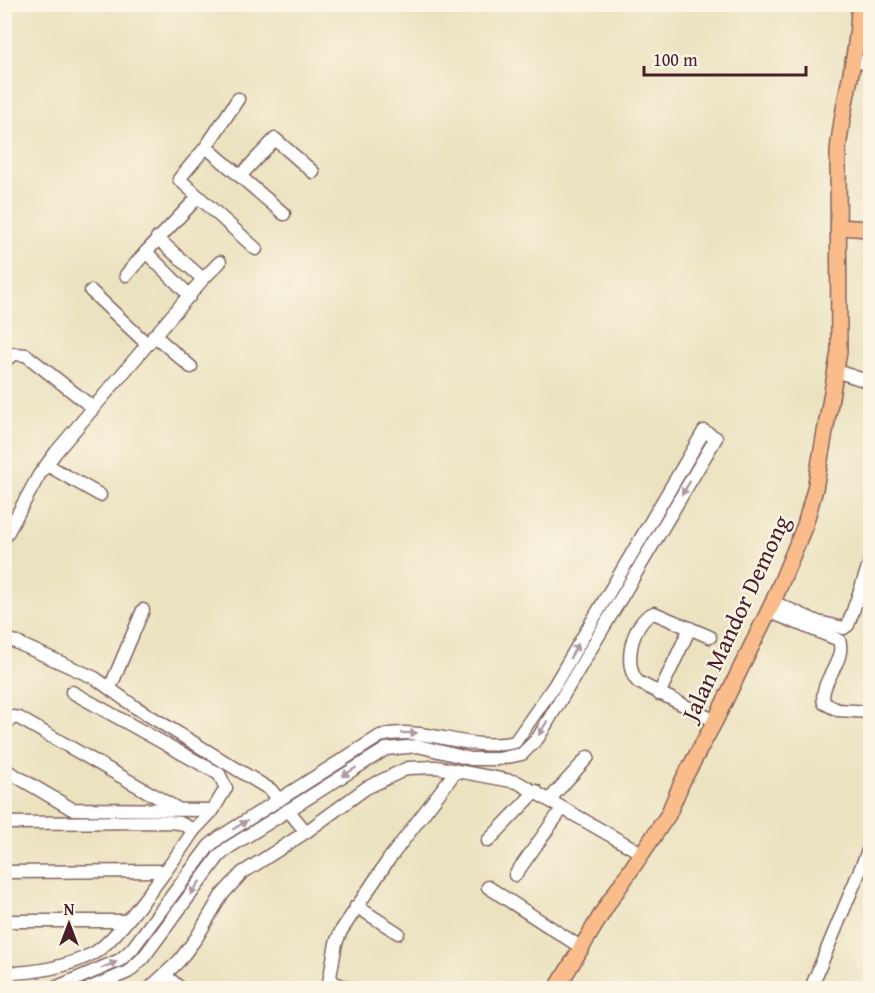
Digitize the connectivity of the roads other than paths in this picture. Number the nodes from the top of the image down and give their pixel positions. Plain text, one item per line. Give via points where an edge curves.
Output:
1 (859, 4) edge
2 (854, 60) junction
3 (870, 65) edge
4 (238, 99) dead end
5 (206, 147) junction
6 (313, 172) dead end
7 (240, 176) junction
8 (196, 198) junction
9 (284, 214) dead end
10 (838, 227) junction
11 (870, 229) edge
12 (157, 238) junction
13 (256, 249) dead end
14 (146, 252) junction
15 (220, 262) dead end
16 (126, 274) dead end
17 (203, 279) junction
18 (91, 291) dead end
19 (190, 296) junction
20 (151, 339) junction
21 (4, 362) edge
22 (191, 367) dead end
23 (836, 371) junction
24 (870, 382) edge
25 (92, 407) junction
26 (47, 465) junction
27 (100, 495) dead end
28 (4, 538) edge
29 (870, 562) edge
30 (771, 606) junction
31 (143, 610) dead end
32 (690, 628) junction
33 (4, 637) edge
34 (710, 637) dead end
35 (110, 688) junction
36 (559, 690) junction
37 (72, 692) dead end
38 (659, 694) junction
39 (870, 712) edge
40 (715, 721) junction
41 (4, 727) edge
42 (588, 758) dead end
43 (4, 769) edge
44 (456, 771) junction
45 (536, 791) junction
46 (279, 800) junction
47 (549, 800) junction
48 (72, 809) junction
49 (562, 809) junction
50 (179, 810) junction
51 (213, 810) junction
52 (288, 810) junction
53 (72, 822) junction
54 (4, 823) edge
55 (194, 830) junction
56 (306, 832) junction
57 (488, 841) dead end
58 (870, 846) edge
59 (643, 854) junction
60 (164, 871) junction
61 (4, 872) edge
62 (515, 875) dead end
63 (488, 886) dead end
64 (356, 906) junction
65 (4, 921) edge
66 (126, 921) junction
67 (398, 933) dead end
68 (138, 942) junction
69 (582, 948) junction
70 (149, 950) junction
71 (4, 973) edge
72 (165, 975) junction
73 (329, 985) edge
74 (55, 988) edge
75 (90, 988) edge
76 (150, 988) edge
77 (180, 988) edge
78 (347, 988) edge
79 (557, 988) edge
80 (811, 988) edge

1 - 2 main road, Jalan Mandor Demong
2 - 3 street
2 - 10 main road, Jalan Mandor Demong via 838,152
4 - 5 street
5 - 7 street
5 - 8 street via 179,179
6 - 7 street via 275,139
7 - 9 street
8 - 12 street
8 - 13 street
10 - 11 main road
10 - 23 main road, Jalan Mandor Demong via 840,321
12 - 14 street
12 - 17 street
14 - 16 street
14 - 19 street
15 - 17 street
17 - 19 street
18 - 20 street
19 - 20 street
20 - 22 street
20 - 25 street
21 - 25 street via 14,354 26,355
23 - 24 street
23 - 30 main road, Jalan Mandor Demong via 810,508
25 - 26 street
26 - 27 street
26 - 28 street
29 - 30 street via 844,628
30 - 39 street via 839,640 840,651 823,694 826,706
30 - 40 main road, Jalan Mandor Demong
31 - 35 street
32 - 34 street
32 - 38 street
32 - 38 street via 650,614 629,647 632,676
33 - 35 street via 76,668
35 - 46 street via 271,790
36 -> 36 street via 704,431 716,438
46 -> 36 street via 380,736 395,732 420,733 473,745 514,742
36 -> 52 street via 538,738 522,754 471,759 418,746 386,749
37 - 51 street via 219,774 226,788
38 - 40 street
40 - 59 main road, Jalan Mandor Demong via 668,815
41 - 50 street via 13,717 19,718
42 - 47 street
43 - 48 street
44 - 45 street via 510,780
44 - 56 street via 423,766 392,774
44 - 64 street
45 - 47 street
45 - 57 street
68 -> 46 street via 209,846
47 - 49 street
48 - 50 street
48 - 53 street
49 - 59 street
49 - 62 street
50 - 51 street
51 - 55 street
52 - 56 street
52 -> 70 street via 219,856
53 - 54 street
53 - 55 street via 167,822
55 - 60 street
56 - 72 street via 230,884 196,937
58 - 80 street
59 - 69 main road, Jalan Mandor Demong
60 - 61 street
60 - 66 street
63 - 69 street
64 - 67 street
64 - 73 street via 336,943
65 - 66 street
66 - 71 street via 96,952 51,969
68 - 70 street
74 -> 68 street via 120,960
69 - 79 main road, Jalan Mandor Demong
70 - 75 street via 128,972
72 - 76 street
72 - 77 street
73 - 78 street

